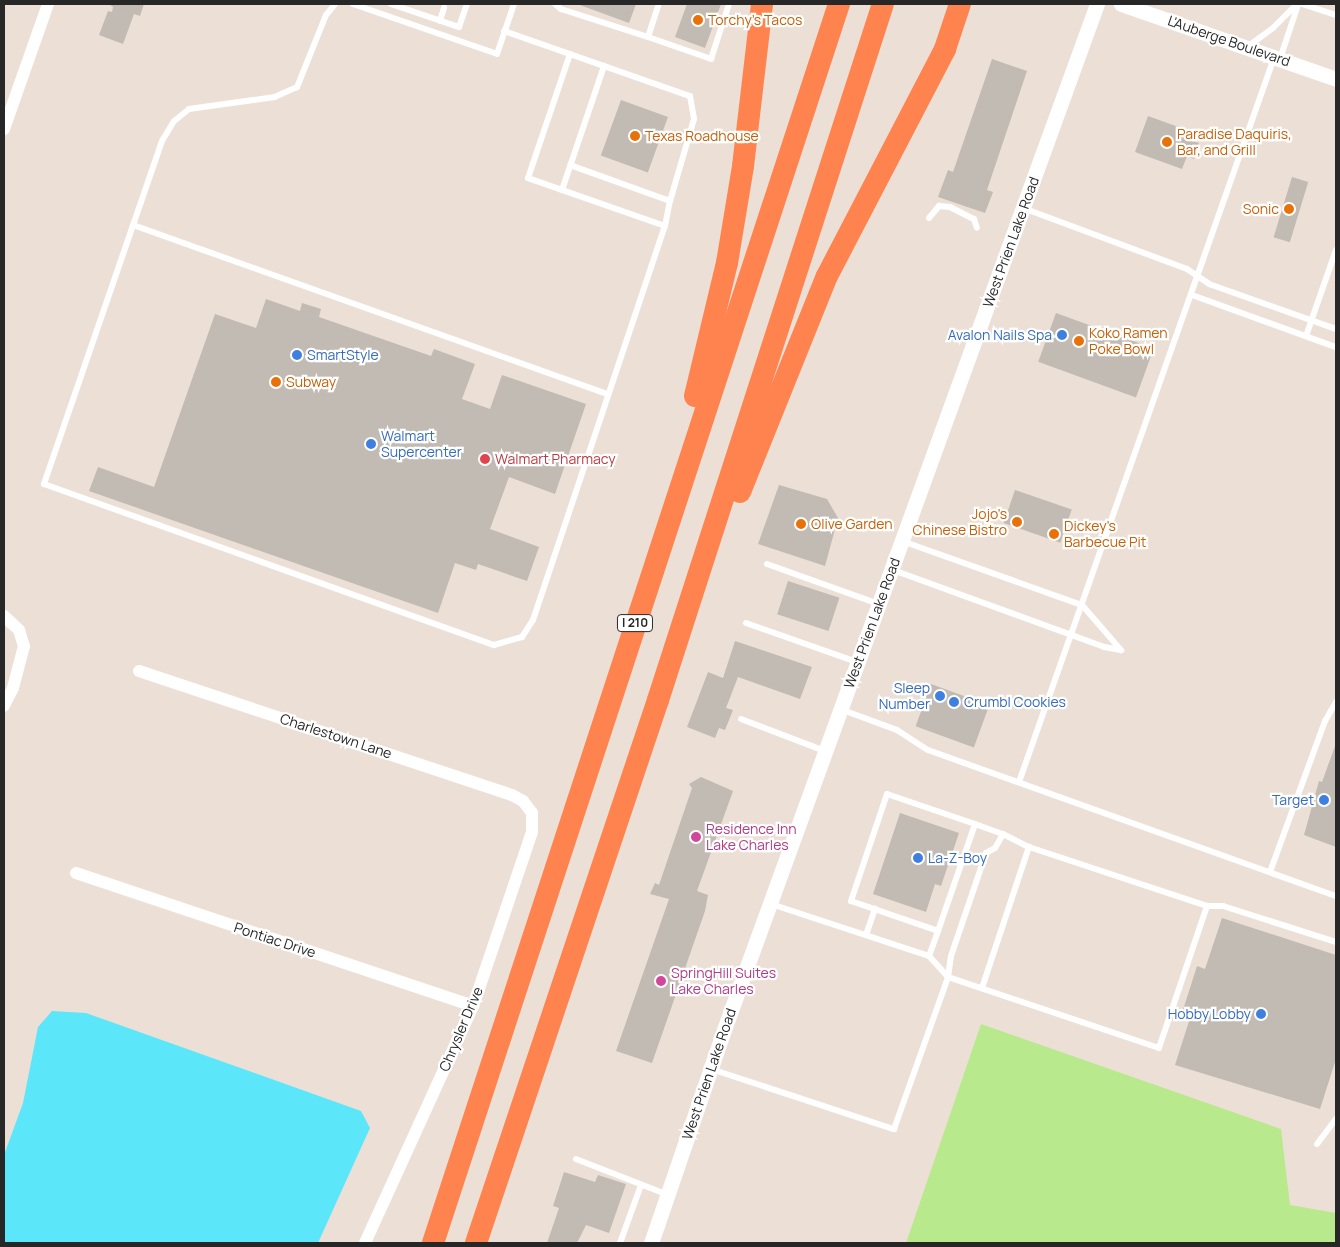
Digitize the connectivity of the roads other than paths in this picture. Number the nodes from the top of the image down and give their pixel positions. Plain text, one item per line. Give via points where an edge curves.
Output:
1 (48, 4) edge
2 (335, 4) edge
3 (353, 4) edge
4 (394, 4) edge
5 (467, 4) edge
6 (514, 4) edge
7 (555, 4) edge
8 (659, 4) edge
9 (729, 4) edge
10 (762, 4) edge
11 (839, 4) edge
12 (883, 4) edge
13 (960, 4) edge
14 (975, 4) edge
15 (1097, 4) edge
16 (1121, 4) edge
17 (1298, 4) edge
18 (1302, 4) edge
19 (410, 7) edge
20 (444, 8) dead end
21 (1336, 15) edge
22 (440, 20) junction
23 (504, 31) junction
24 (648, 37) junction
25 (1247, 47) junction
26 (945, 49) junction
27 (570, 54) junction
28 (1277, 58) junction
29 (604, 66) junction
30 (1336, 79) edge
31 (4, 129) edge
32 (570, 165) junction
33 (562, 190) junction
34 (670, 201) junction
35 (1023, 208) junction
36 (929, 218) dead end
37 (133, 225) junction
38 (665, 226) junction
39 (977, 228) dead end
40 (1336, 250) edge
41 (1198, 277) junction
42 (1192, 295) junction
43 (1312, 320) junction
44 (1336, 329) edge
45 (1306, 336) junction
46 (1336, 346) edge
47 (607, 394) junction
48 (675, 503) junction
49 (902, 541) junction
50 (767, 564) dead end
51 (891, 569) junction
52 (879, 604) junction
53 (1082, 604) junction
54 (4, 616) edge
55 (746, 623) dead end
56 (1072, 634) junction
57 (857, 662) junction
58 (138, 671) dead end
59 (658, 700) junction
60 (1336, 702) edge
61 (4, 706) edge
62 (840, 709) junction
63 (741, 719) dead end
64 (825, 751) junction
65 (1019, 782) junction
66 (529, 807) joint
67 (975, 824) junction
68 (1003, 834) junction
69 (1028, 847) junction
70 (1270, 872) junction
71 (76, 873) dead end
72 (1336, 896) edge
73 (769, 904) junction
74 (1207, 906) junction
75 (875, 909) junction
76 (938, 931) junction
77 (866, 935) junction
78 (1336, 942) edge
79 (929, 956) junction
80 (948, 977) junction
81 (982, 988) junction
82 (473, 1006) junction
83 (710, 1069) junction
84 (1336, 1119) edge
85 (1317, 1144) dead end
86 (576, 1160) dead end
87 (641, 1185) junction
88 (668, 1195) junction
89 (364, 1243) edge
90 (433, 1243) edge
91 (476, 1243) edge
92 (620, 1243) edge
93 (651, 1243) edge

1 - 31 street
2 - 37 lane via 326,15 297,87 275,97 189,109 174,121 162,141
3 - 23 lane via 497,54
4 - 19 lane
5 - 22 lane via 458,27
6 - 23 lane
7 - 24 lane via 561,9
8 - 24 lane
9 - 24 lane via 711,59
10 - 48 highway via 743,166 727,263 711,338 681,444
11 - 48 highway, I 210
12 - 59 highway
13 - 26 highway
14 - 26 highway via 961,20
15 - 35 street, West Prien Lake Road
16 - 25 street, L'Auberge Boulevard
17 - 25 lane
17 - 28 lane
18 - 21 lane
19 - 22 lane
20 - 22 lane
23 - 27 lane
25 - 28 street, L'Auberge Boulevard
26 - 59 highway via 827,276
27 - 29 lane
27 - 33 lane via 528,178
28 - 30 street, L'Auberge Boulevard
28 - 41 lane
29 - 32 lane
29 - 34 lane via 690,96 694,119
32 - 33 lane
32 - 34 lane
33 - 38 lane
34 - 38 lane
35 - 41 lane via 1187,269
35 - 49 street, West Prien Lake Road
36 - 39 lane via 939,206 950,207 974,219
37 - 47 lane
37 - 47 lane via 44,484 494,645 522,637 533,620
38 - 47 lane
40 - 43 lane
41 - 42 lane
41 - 43 lane via 1209,284
42 - 45 lane
42 - 53 lane
43 - 44 lane
43 - 45 lane
45 - 46 lane
48 - 90 highway, I 210
49 - 51 street, West Prien Lake Road
49 - 53 lane
50 - 52 lane
51 - 52 street, West Prien Lake Road
51 - 56 lane
52 - 57 street, West Prien Lake Road
53 - 56 lane
53 - 56 lane via 1121,650
54 - 61 street via 19,630 24,646 13,688
55 - 57 lane
56 - 65 lane
57 - 62 street, West Prien Lake Road
58 - 66 street, Charlestown Lane via 512,794
59 - 91 highway
60 - 70 lane via 1325,721
62 - 64 street, West Prien Lake Road
62 - 65 lane via 898,730 928,750
63 - 64 lane
64 - 73 street, West Prien Lake Road
65 - 70 lane
66 - 82 street, Chrysler Drive via 532,832
67 - 68 lane
67 - 75 lane via 887,794 851,901
67 - 76 lane
68 - 69 lane
68 - 80 lane via 995,848 986,852 950,956
69 - 74 lane
69 - 81 lane
70 - 72 lane
71 - 82 street, Pontiac Drive
73 - 77 lane
73 - 83 street, West Prien Lake Road
74 - 78 lane via 1223,906
74 - 81 lane via 1159,1048
75 - 76 lane
75 - 77 lane
76 - 79 lane
77 - 79 lane
79 - 80 lane
80 - 81 lane
80 - 83 lane via 894,1129
82 - 89 street, Chrysler Drive
83 - 88 street, West Prien Lake Road
84 - 85 lane
86 - 87 lane
87 - 88 lane
87 - 92 lane
88 - 93 street, West Prien Lake Road

